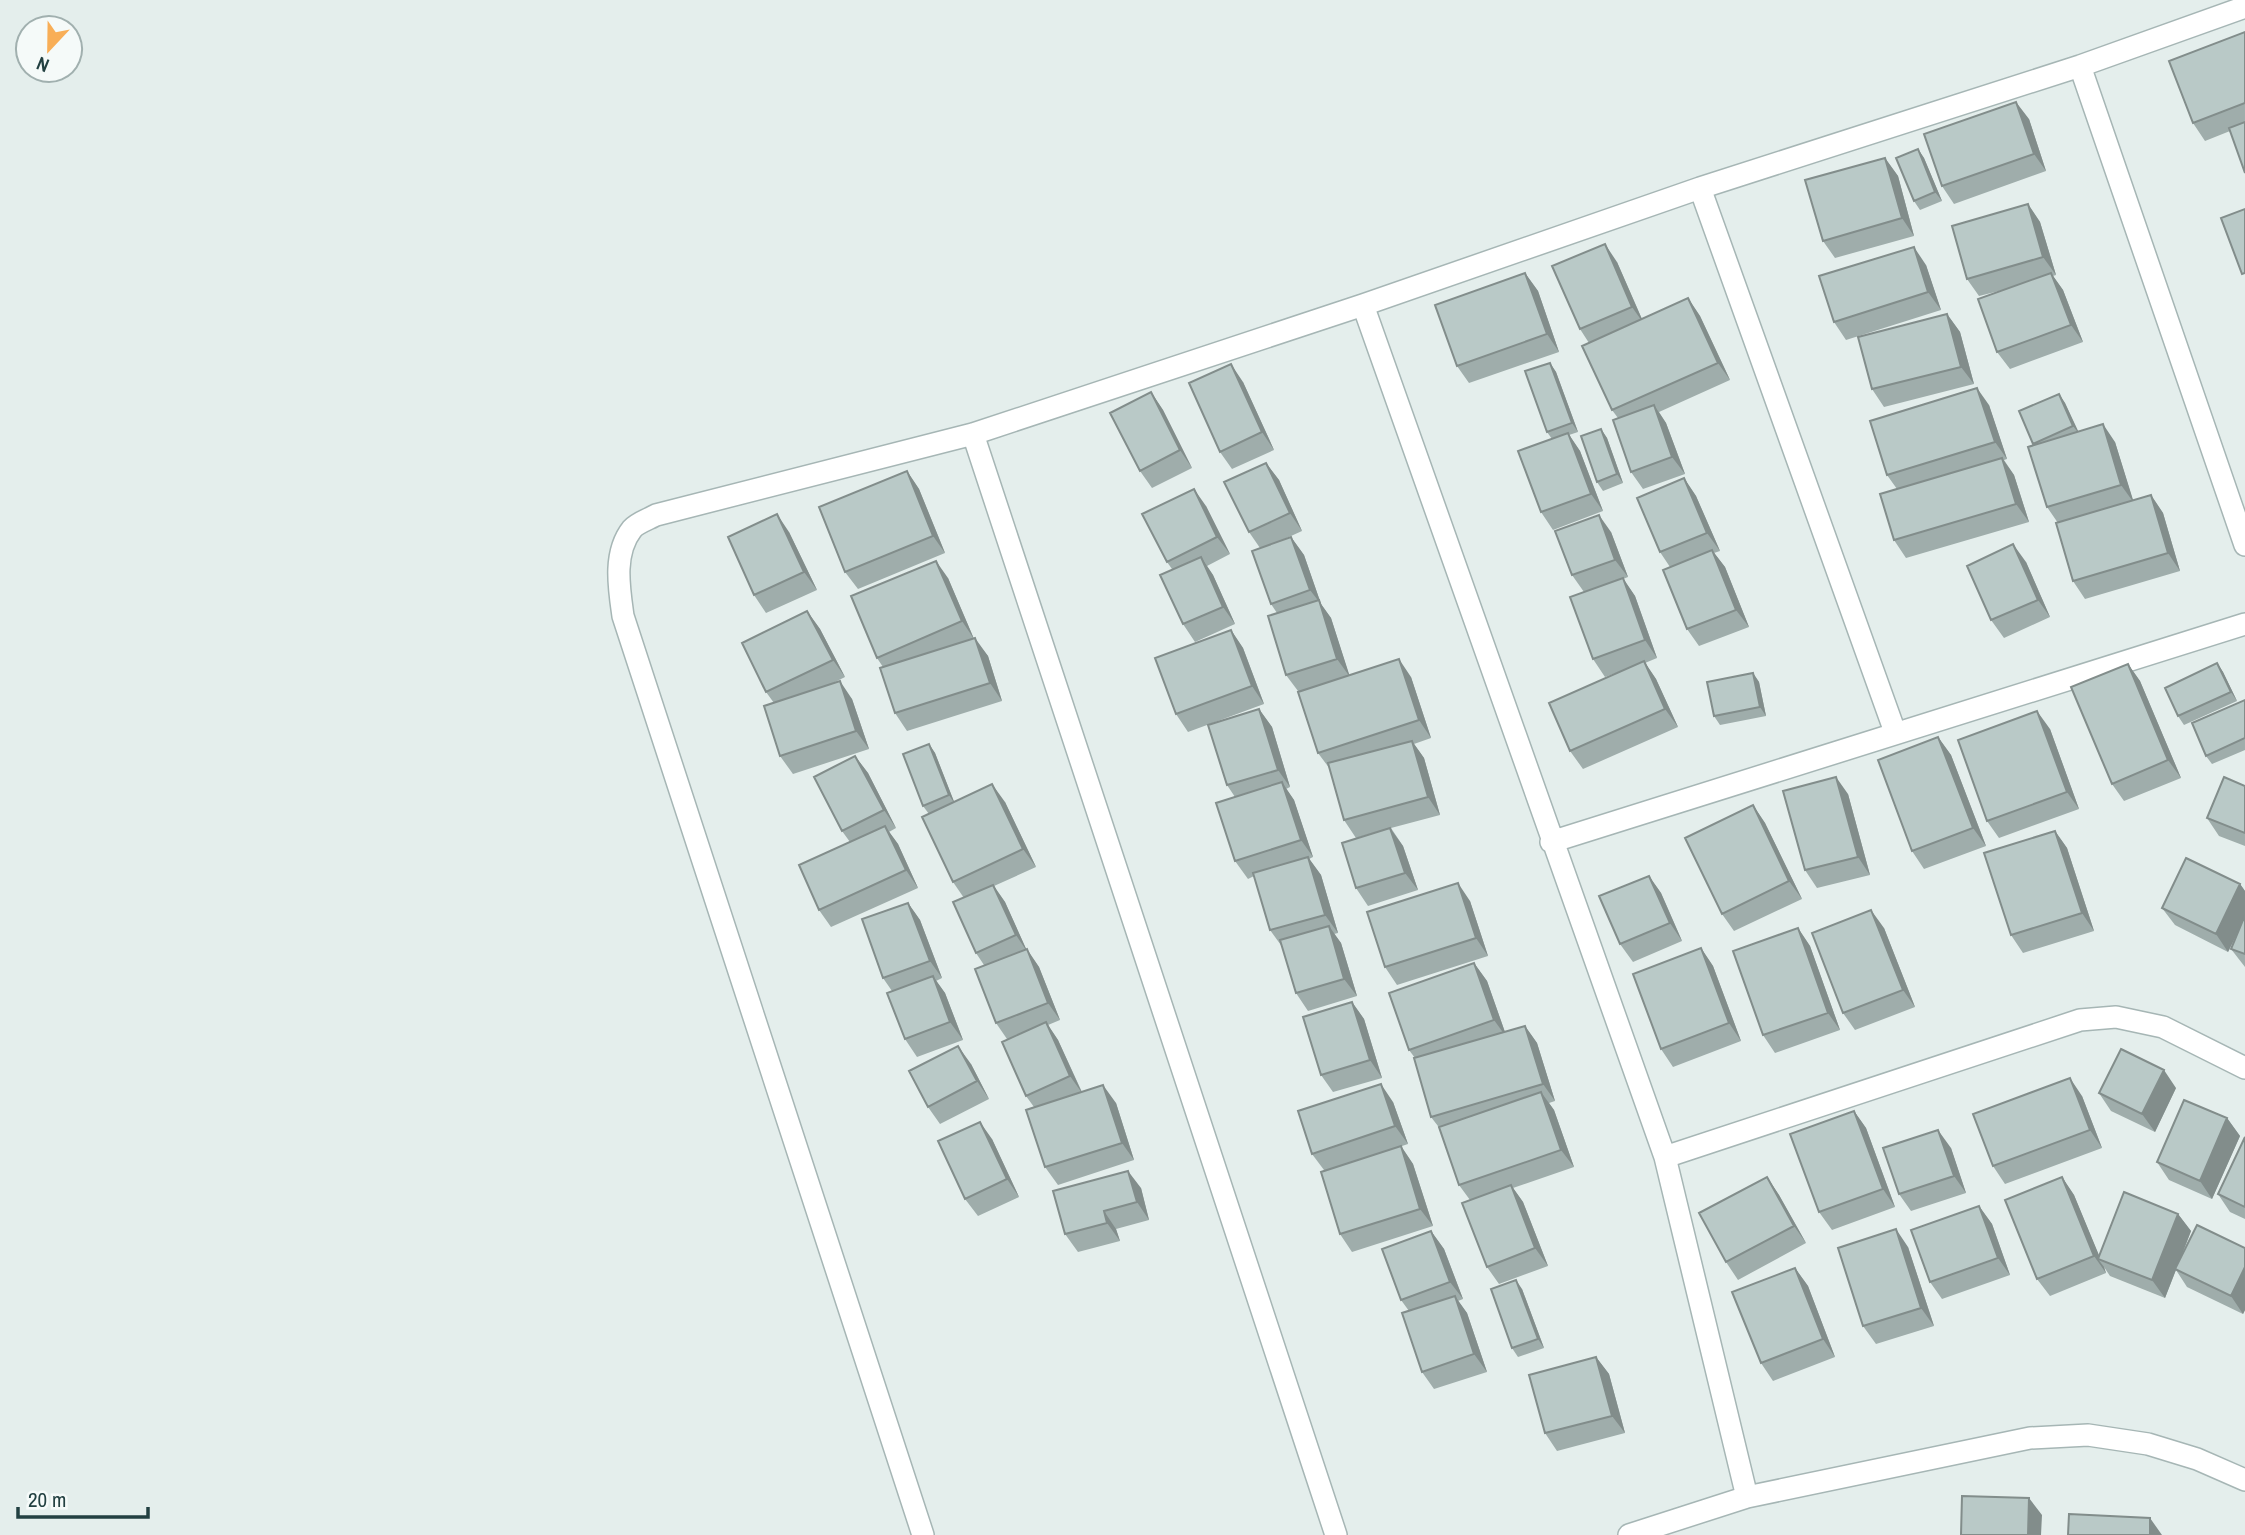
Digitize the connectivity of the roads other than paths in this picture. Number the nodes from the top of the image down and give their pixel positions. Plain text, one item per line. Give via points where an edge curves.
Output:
1 (2245, 6) edge
2 (2080, 66) junction
3 (1700, 188) junction
4 (1363, 305) junction
5 (973, 434) junction
6 (2245, 545) edge
7 (2245, 624) edge
8 (1895, 732) junction
9 (1551, 842) junction
10 (2245, 1068) edge
11 (1665, 1157) junction
12 (2245, 1480) edge
13 (1747, 1497) junction
14 (923, 1535) edge
15 (1336, 1535) edge
16 (1629, 1535) edge

1 - 2 street
2 - 3 street
2 - 6 street
3 - 4 street
3 - 8 street
4 - 5 street
4 - 9 street
5 - 14 street via 656,515 633,528 620,556 618,586 623,616
5 - 15 street
7 - 8 street
8 - 9 street
9 - 11 street
10 - 11 street via 2163,1027 2116,1017 2080,1020
11 - 13 street
12 - 13 street via 2148,1444 2088,1435 2029,1438
13 - 16 street

